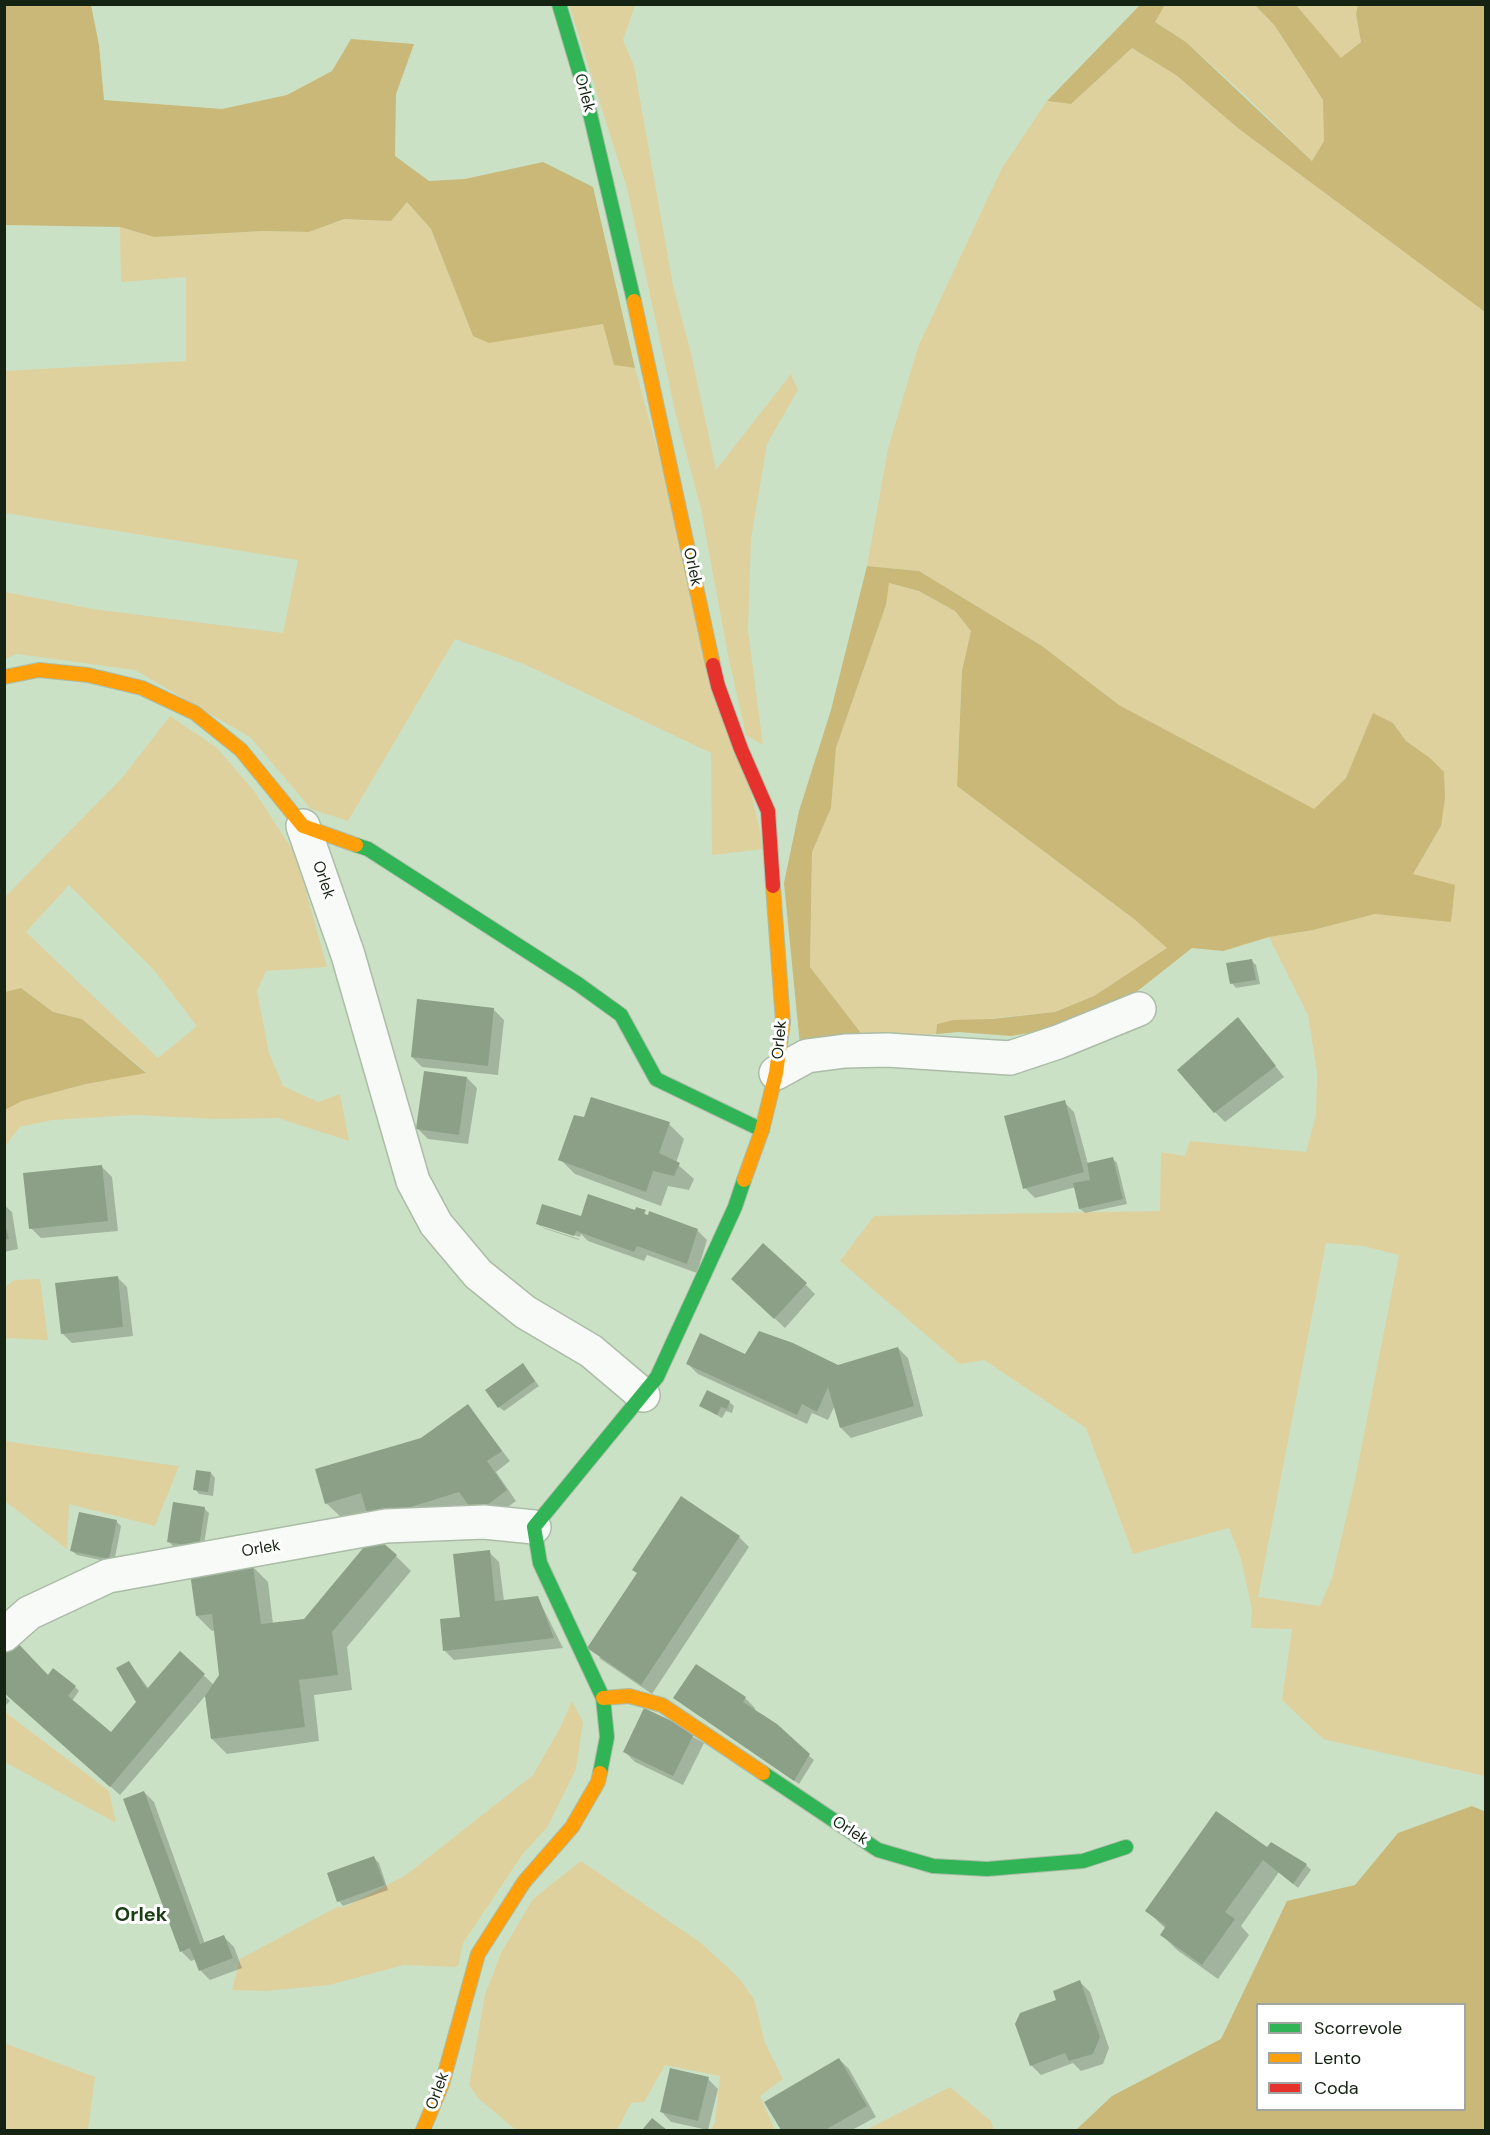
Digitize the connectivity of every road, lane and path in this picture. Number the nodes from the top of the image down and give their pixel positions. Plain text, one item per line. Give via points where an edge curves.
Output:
1 (559, 4) edge
2 (4, 677) edge
3 (303, 826) junction
4 (1139, 1009) dead end
5 (776, 1073) junction
6 (762, 1130) junction
7 (643, 1395) junction
8 (534, 1527) junction
9 (4, 1635) edge
10 (603, 1698) junction
11 (1126, 1847) dead end
12 (423, 2130) edge

1 - 5 street, Orlek via 584,88 629,278 718,686 768,811 783,1022
2 - 3 street, Orlek via 39,670 88,675 142,688 195,713 241,750
3 - 6 street, Orlek via 368,849 578,984 621,1014 656,1079
3 - 7 street, Orlek via 348,955 413,1181 436,1224 478,1274 525,1312 591,1351
4 - 5 street via 1010,1058 844,1051 807,1056
5 - 6 street, Orlek
6 - 7 street, Orlek via 735,1207 657,1377
7 - 8 street, Orlek
8 - 9 street, Orlek via 484,1522 387,1526 108,1576 29,1613
8 - 10 street, Orlek via 540,1563
10 - 11 street, Orlek via 629,1696 662,1705 878,1850 933,1866 987,1869 1072,1862
10 - 12 street, Orlek via 608,1737 598,1782 572,1827 524,1882 478,1954 442,2084

